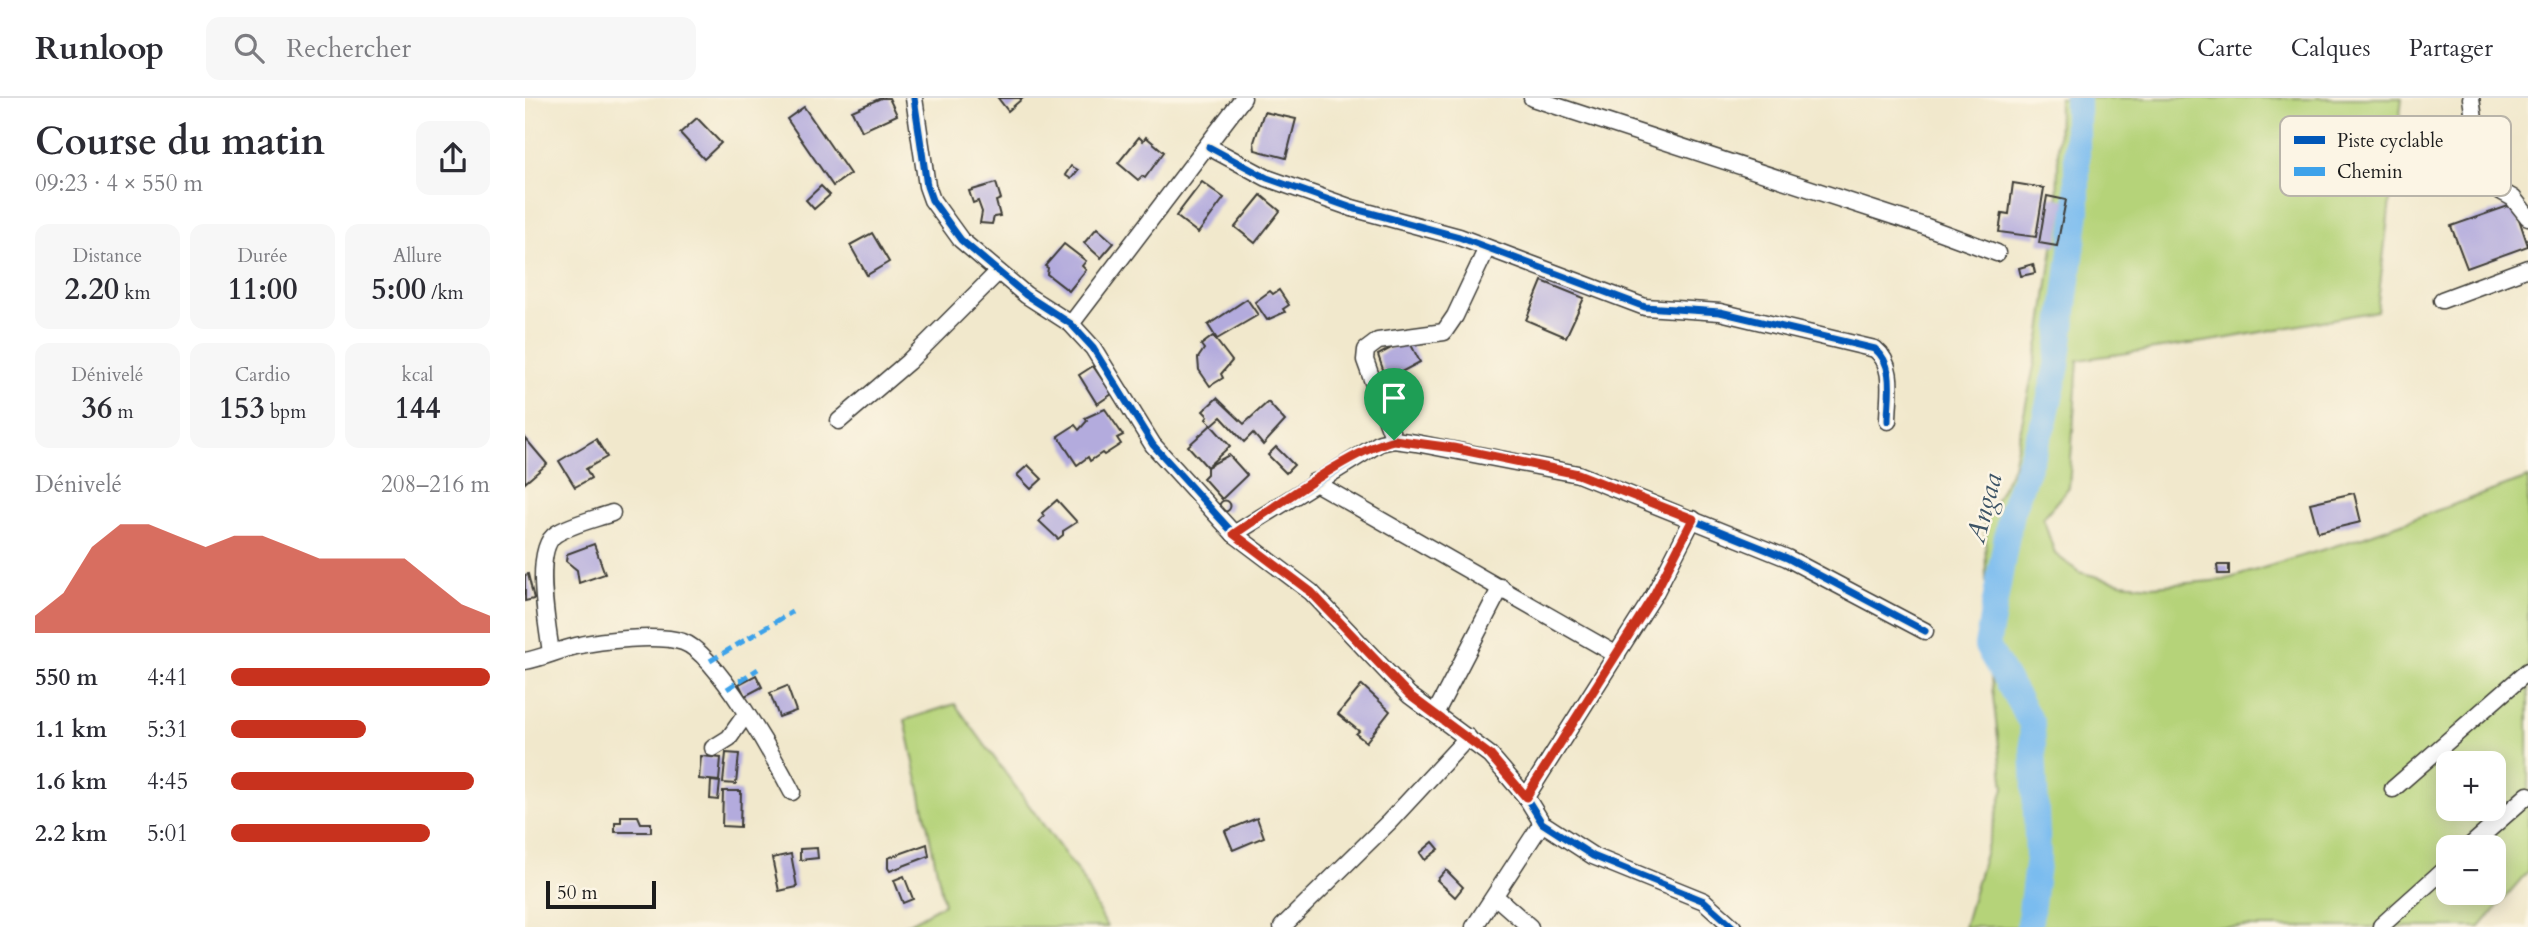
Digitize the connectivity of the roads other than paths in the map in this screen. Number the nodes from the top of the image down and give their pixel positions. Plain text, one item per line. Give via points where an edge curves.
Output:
1 (913, 98) edge
2 (1243, 98) edge
3 (1532, 98) edge
4 (2471, 98) edge
5 (2474, 116) edge
6 (1209, 147) junction
7 (2509, 196) edge
8 (2528, 217) edge
9 (1487, 248) junction
10 (1997, 253) dead end
11 (2528, 268) edge
12 (997, 273) junction
13 (2442, 300) dead end
14 (1071, 324) junction
15 (839, 421) dead end
16 (1888, 421) dead end
17 (1394, 440) junction
18 (1314, 482) junction
19 (612, 513) dead end
20 (1693, 519) junction
21 (1234, 534) junction
22 (1501, 587) junction
23 (1925, 631) dead end
24 (551, 653) junction
25 (1617, 655) junction
26 (525, 661) edge
27 (2528, 671) edge
28 (745, 714) junction
29 (1435, 714) junction
30 (1468, 737) junction
31 (713, 748) dead end
32 (2393, 789) dead end
33 (792, 792) dead end
34 (2528, 795) edge
35 (1526, 797) junction
36 (1542, 823) junction
37 (2483, 835) edge
38 (2436, 877) edge
39 (1496, 897) junction
40 (2381, 926) edge
41 (1282, 927) edge
42 (1474, 927) edge
43 (1530, 927) edge
44 (1734, 927) edge

1 - 12 street via 932,200 961,240
2 - 6 street
3 - 10 street
4 - 5 street
6 - 9 street via 1267,178
6 - 14 street
7 - 8 street
9 - 16 street via 1645,307 1720,312 1875,348 1889,368
9 - 17 street via 1444,332 1378,341 1366,350 1365,360
11 - 13 street
12 - 14 street
12 - 15 street via 928,343
14 - 21 street via 1093,348 1153,445
17 - 18 street via 1380,443
17 - 20 street via 1578,474
18 - 21 street
18 - 22 street
19 - 24 street via 555,534 546,545 542,566
20 - 23 street via 1787,558
20 - 25 street
21 - 29 street via 1311,592 1409,695
22 - 25 street
22 - 29 street
24 - 26 street
24 - 28 street via 599,642 684,642 709,661
25 - 35 street
27 - 32 street
28 - 31 street via 729,738
28 - 33 street
29 - 30 street
30 - 35 street
30 - 41 street
34 - 37 street
35 - 36 street
36 - 39 street
36 - 44 street via 1593,856 1704,901
38 - 40 street
39 - 42 street
39 - 43 street

